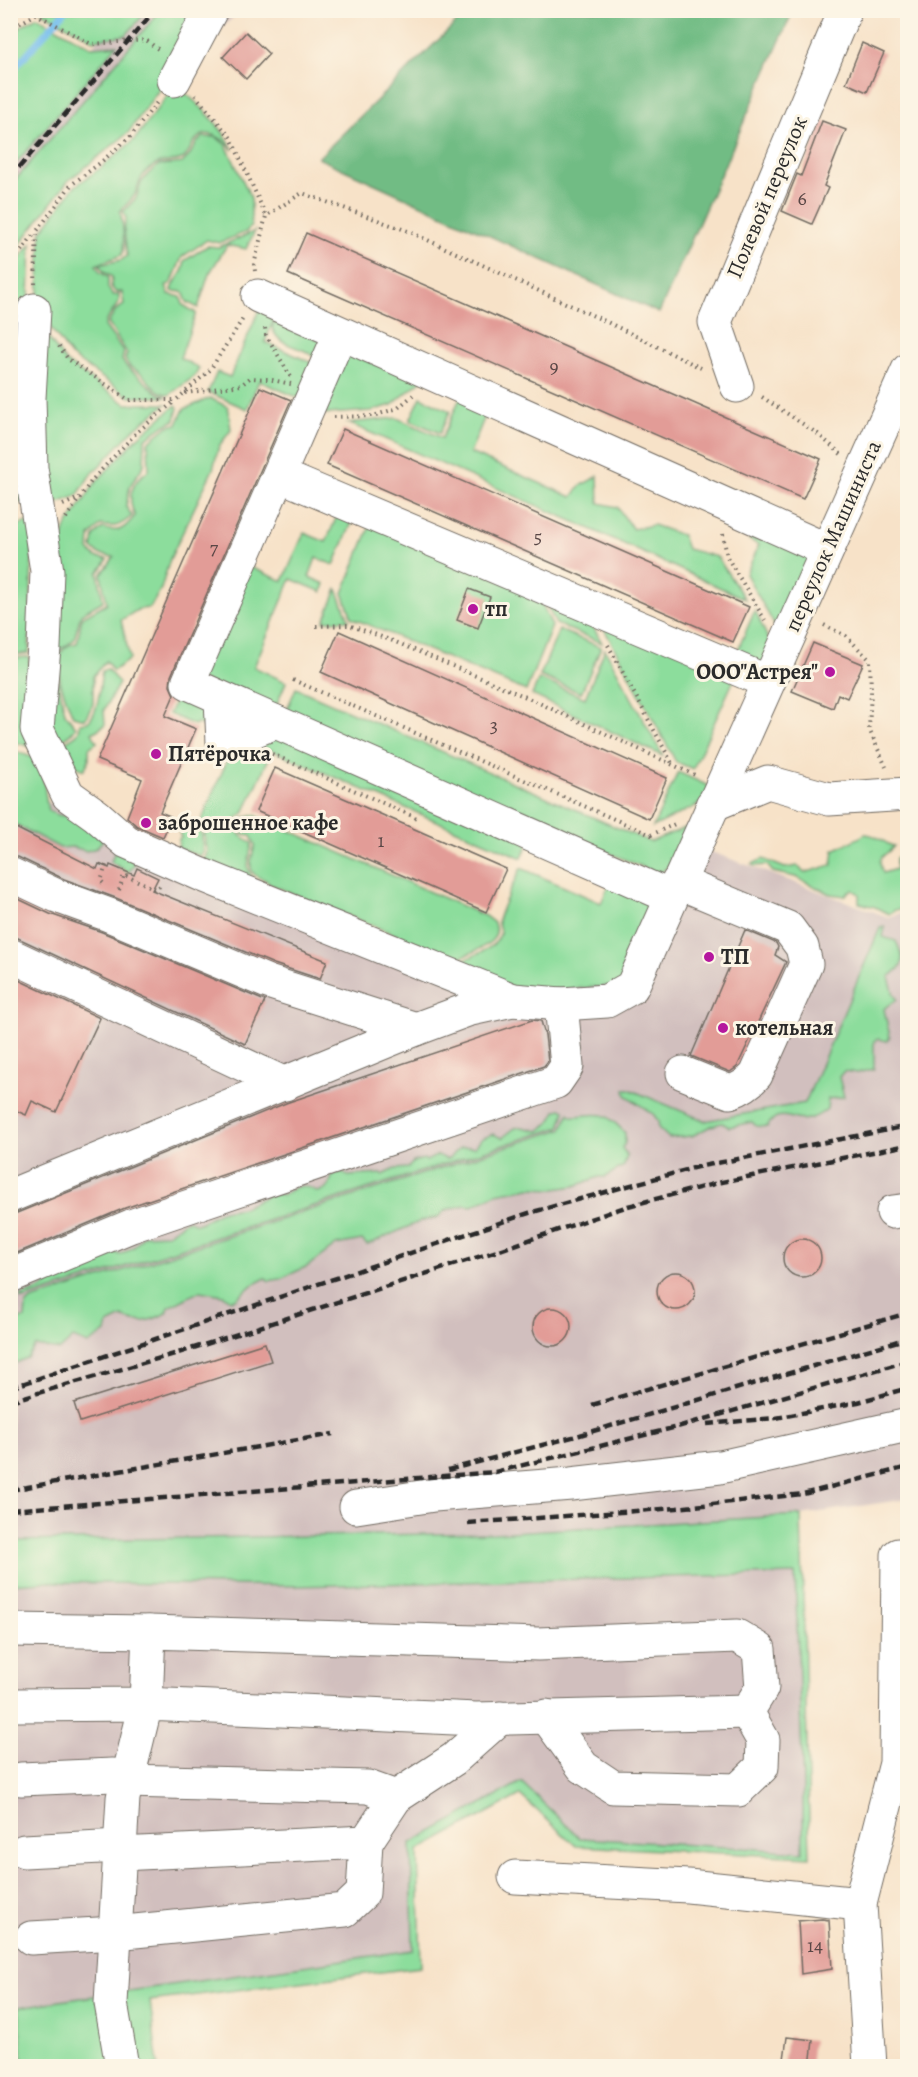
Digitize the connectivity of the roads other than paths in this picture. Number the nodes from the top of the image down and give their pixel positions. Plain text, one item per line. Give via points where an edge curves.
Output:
1 (211, 10) edge
2 (845, 10) edge
3 (177, 73) road end
4 (258, 296) road end
5 (34, 310) road end
6 (340, 334) junction
7 (908, 370) edge
8 (737, 386) road end
9 (279, 475) junction
10 (827, 550) junction
11 (775, 667) junction
12 (221, 699) junction
13 (276, 722) junction
14 (741, 741) junction
15 (768, 782) junction
16 (904, 794) edge
17 (716, 796) junction
18 (10, 874) edge
19 (674, 890) junction
20 (10, 956) edge
21 (513, 1000) junction
22 (561, 1004) junction
23 (416, 1029) junction
24 (683, 1073) dead end
25 (285, 1084) junction
26 (10, 1196) edge
27 (10, 1276) edge
28 (908, 1425) edge
29 (356, 1507) dead end
30 (898, 1555) dead end
31 (10, 1630) edge
32 (149, 1632) junction
33 (146, 1704) junction
34 (16, 1705) dead end
35 (747, 1712) junction
36 (546, 1716) junction
37 (500, 1718) junction
38 (21, 1779) dead end
39 (127, 1781) junction
40 (396, 1797) junction
41 (366, 1842) junction
42 (120, 1850) junction
43 (24, 1851) dead end
44 (514, 1877) dead end
45 (860, 1904) junction
46 (115, 1933) junction
47 (31, 1938) dead end
48 (122, 2067) edge
49 (870, 2067) edge

1 - 3 street
2 - 8 street, Полевой переулок via 715,322
4 - 6 street
5 - 21 street via 29,398 31,468 47,571 37,729 68,795 127,842
6 - 9 street
6 - 10 street
7 - 10 street, переулок Машиниста
9 - 11 street via 586,605
9 - 12 street via 188,683
10 - 11 street, переулок Машиниста
11 - 14 street, переулок Машиниста
12 - 13 street
12 - 13 street via 223,743
13 - 19 street
14 - 15 street
14 - 17 street, переулок Машиниста
15 - 16 street via 828,799
15 - 17 street
17 - 19 street, переулок Машиниста
18 - 23 street via 268,982
19 - 22 street, переулок Машиниста via 632,987 607,1001
19 - 24 street via 788,928 802,947 806,964 751,1080 730,1092
20 - 25 street
21 - 22 street, переулок Машиниста
21 - 23 street via 466,1010
22 - 27 street via 567,1066 556,1082 131,1227
23 - 25 street
25 - 26 street
28 - 29 street via 720,1467
30 - 45 street via 896,1763
31 - 32 street
32 - 33 street
32 - 35 street via 538,1644 737,1636 759,1649 762,1688
33 - 34 street
33 - 37 street
33 - 39 street
35 - 36 street
35 - 36 street via 763,1740 762,1767 738,1790 613,1787 583,1767
36 - 37 street
37 - 40 street via 454,1759
38 - 39 street via 113,1775
39 - 40 street via 368,1787
39 - 42 street
40 - 41 street
41 - 42 street
41 - 46 street via 363,1893 345,1910
42 - 43 street
42 - 46 street
44 - 45 street via 688,1886
45 - 49 street
46 - 47 street
46 - 48 street via 111,2003

